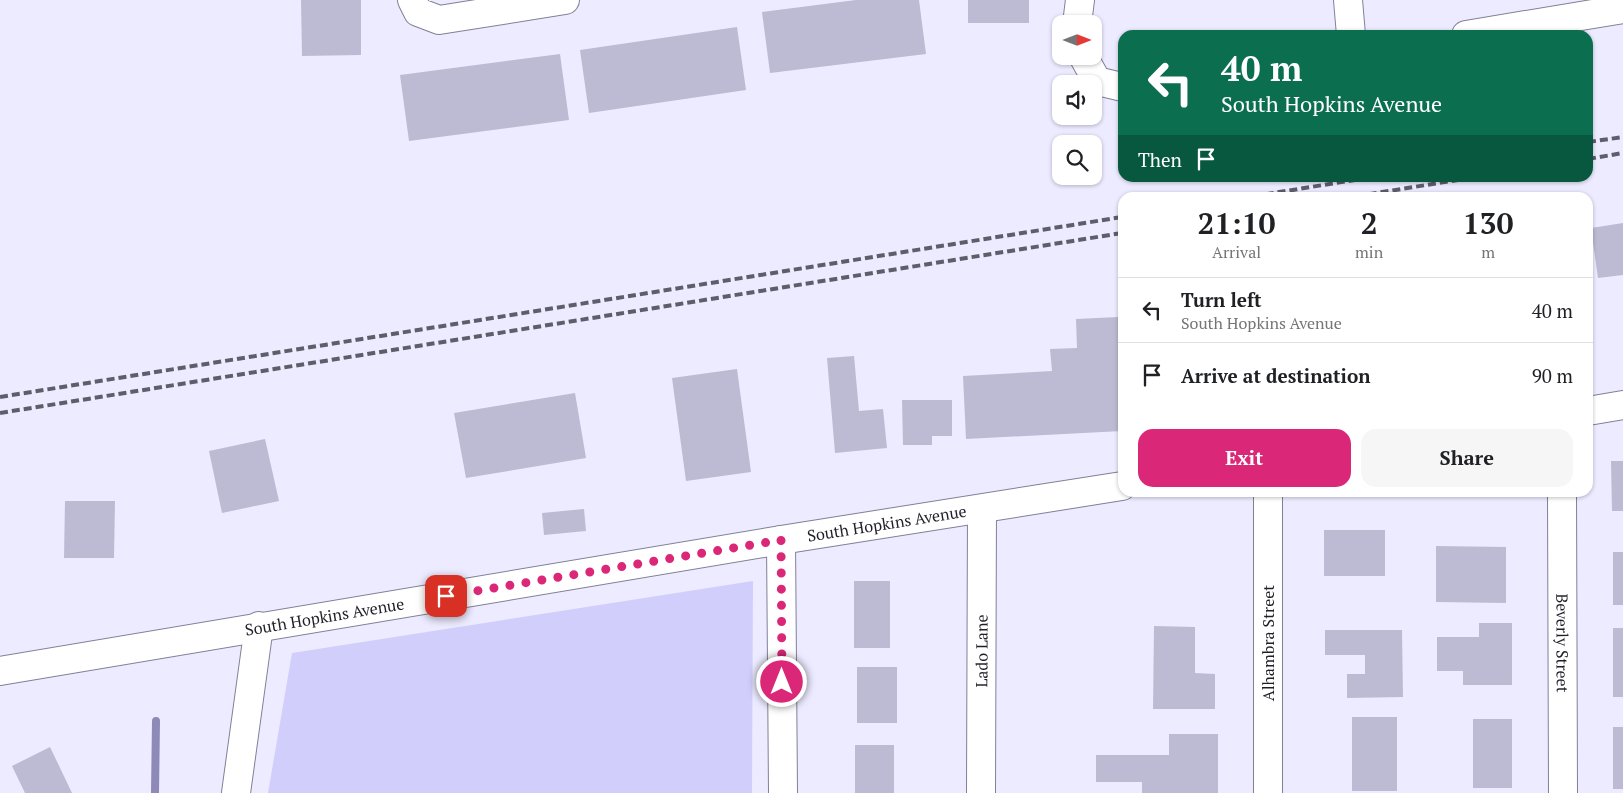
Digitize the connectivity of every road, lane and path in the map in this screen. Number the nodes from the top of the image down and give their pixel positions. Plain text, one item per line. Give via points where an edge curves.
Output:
1 (412, 0) edge
2 (565, 0) edge
3 (1080, 0) edge
4 (1348, 0) edge
5 (1623, 9) edge
6 (1078, 15) edge
7 (1351, 30) edge
8 (1496, 30) edge
9 (1088, 65) edge
10 (1118, 86) edge
11 (1623, 405) edge
12 (1593, 410) edge
13 (1118, 487) edge
14 (1268, 497) edge
15 (1562, 497) edge
16 (982, 509) junction
17 (781, 540) junction
18 (259, 626) junction
19 (0, 671) edge
20 (236, 793) edge
21 (783, 793) edge
22 (981, 793) edge
23 (1268, 793) edge
24 (1563, 793) edge

1 - 2 street via 418,12 439,20
3 - 6 street
4 - 7 street
5 - 8 street
9 - 10 street via 1097,81
11 - 12 street
13 - 16 street, South Hopkins Avenue
14 - 23 street, Alhambra Street
15 - 24 street, Beverly Street
16 - 17 street, South Hopkins Avenue
16 - 22 street, Lado Lane
17 - 18 street, South Hopkins Avenue
17 - 21 street
18 - 19 street, South Hopkins Avenue
18 - 20 street

